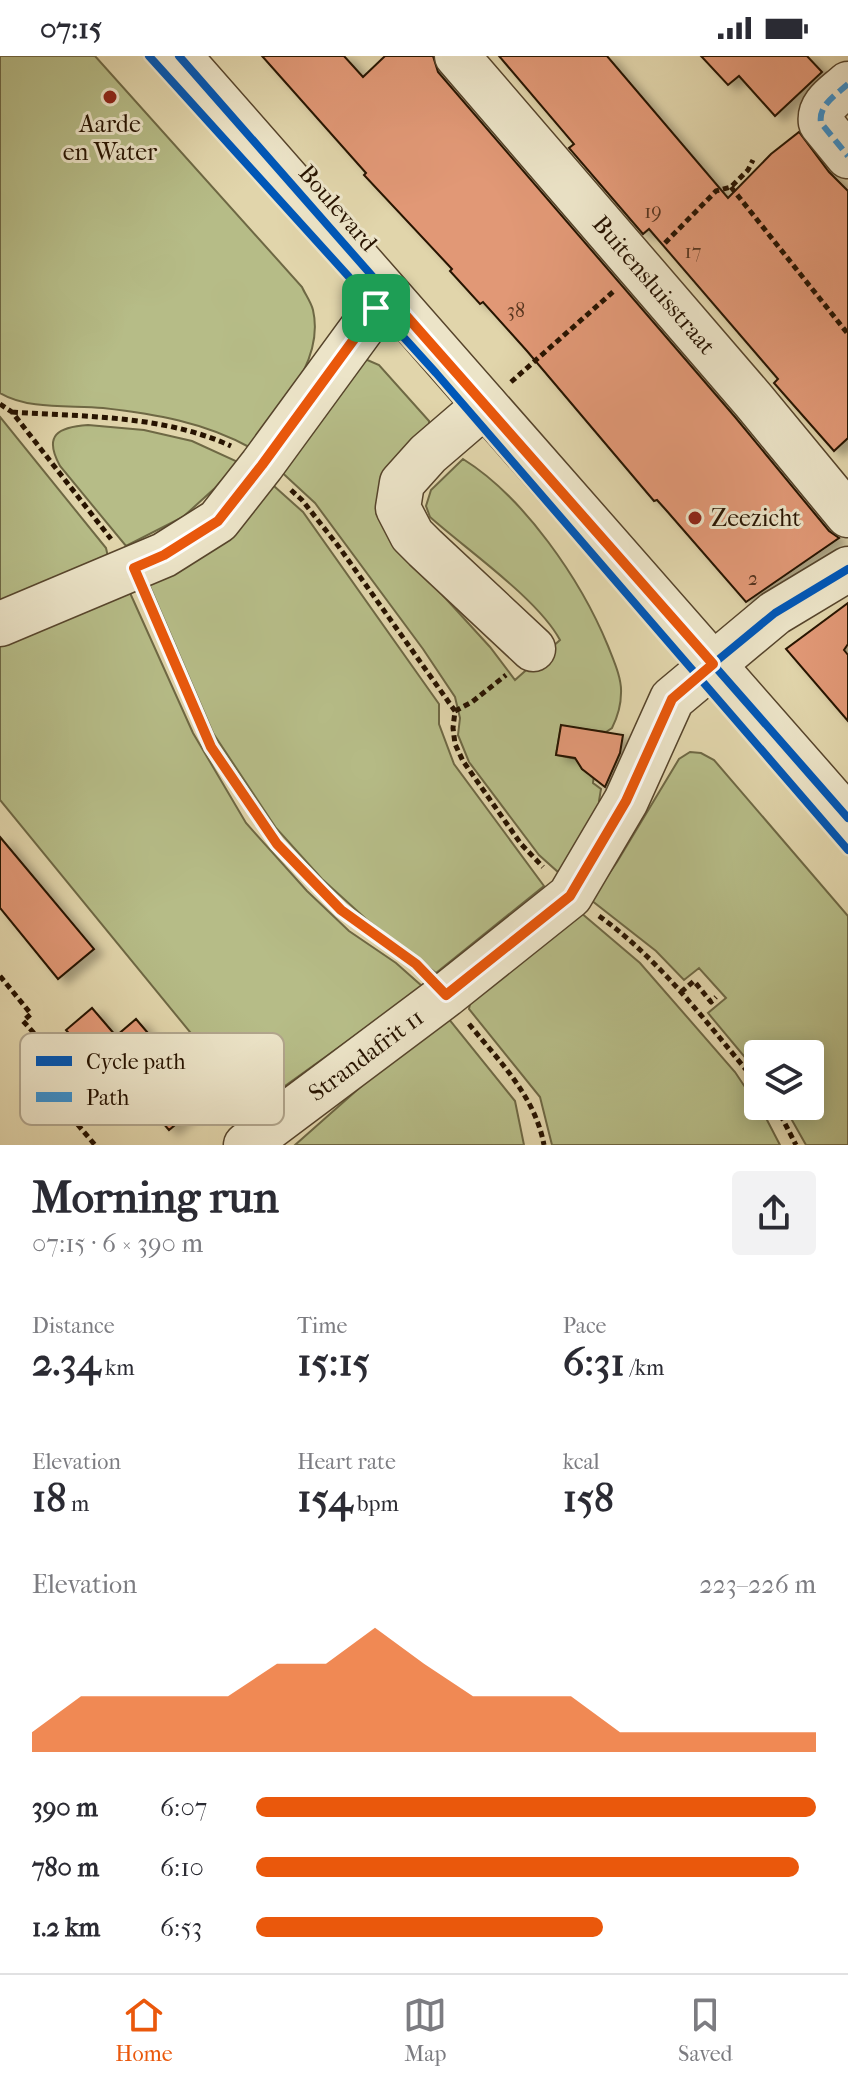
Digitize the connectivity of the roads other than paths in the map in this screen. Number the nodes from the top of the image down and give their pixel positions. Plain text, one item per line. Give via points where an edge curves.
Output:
1 (179, 56) edge
2 (457, 56) edge
3 (848, 84) edge
4 (848, 156) edge
5 (387, 294) junction
6 (485, 405) junction
7 (848, 515) edge
8 (848, 569) edge
9 (0, 624) edge
10 (520, 661) road end
11 (713, 664) junction
12 (848, 818) edge
13 (284, 1116) edge
14 (273, 1125) edge
15 (246, 1145) edge

1 - 5 street, Boulevard
2 - 7 street, Buitensluisstraat
3 - 4 street via 820,116
5 - 6 street, Boulevard
5 - 9 street via 218,521 164,555
6 - 10 street via 402,483 398,508 412,535
6 - 11 street, Boulevard
8 - 11 street, Strandafrit 11 via 775,613
11 - 12 street, Boulevard
11 - 13 street, Strandafrit 11 via 672,699 626,801 570,896
14 - 15 street, Strandafrit 11

